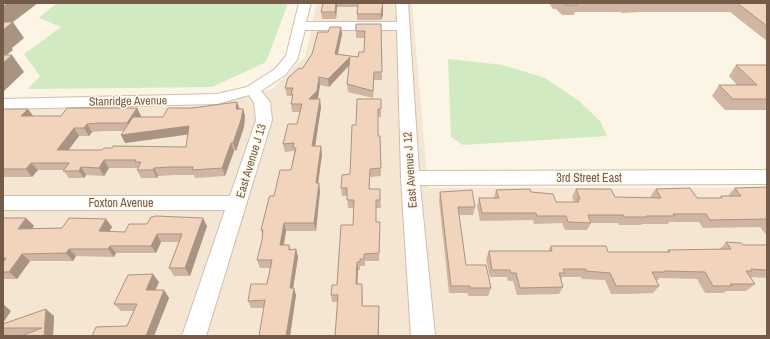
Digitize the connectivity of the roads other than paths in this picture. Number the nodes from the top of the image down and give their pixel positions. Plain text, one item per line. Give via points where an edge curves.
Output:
1 (305, 3) edge
2 (402, 3) edge
3 (764, 3) edge
4 (767, 5) edge
5 (301, 26) junction
6 (403, 26) junction
7 (252, 90) junction
8 (3, 104) edge
9 (767, 177) edge
10 (410, 178) junction
11 (3, 203) edge
12 (238, 203) junction
13 (194, 336) edge
14 (423, 336) edge

1 - 5 street
2 - 6 street, East Avenue J 12
3 - 4 street
5 - 6 street
5 - 7 street via 292,57 280,72
6 - 10 street, East Avenue J 12
7 - 8 street, Stanridge Avenue via 217,99
7 - 12 street, East Avenue J 13 via 262,102 264,120
9 - 10 street, 3rd Street East
10 - 14 street, East Avenue J 12
11 - 12 street, Foxton Avenue
12 - 13 street, East Avenue J 13

